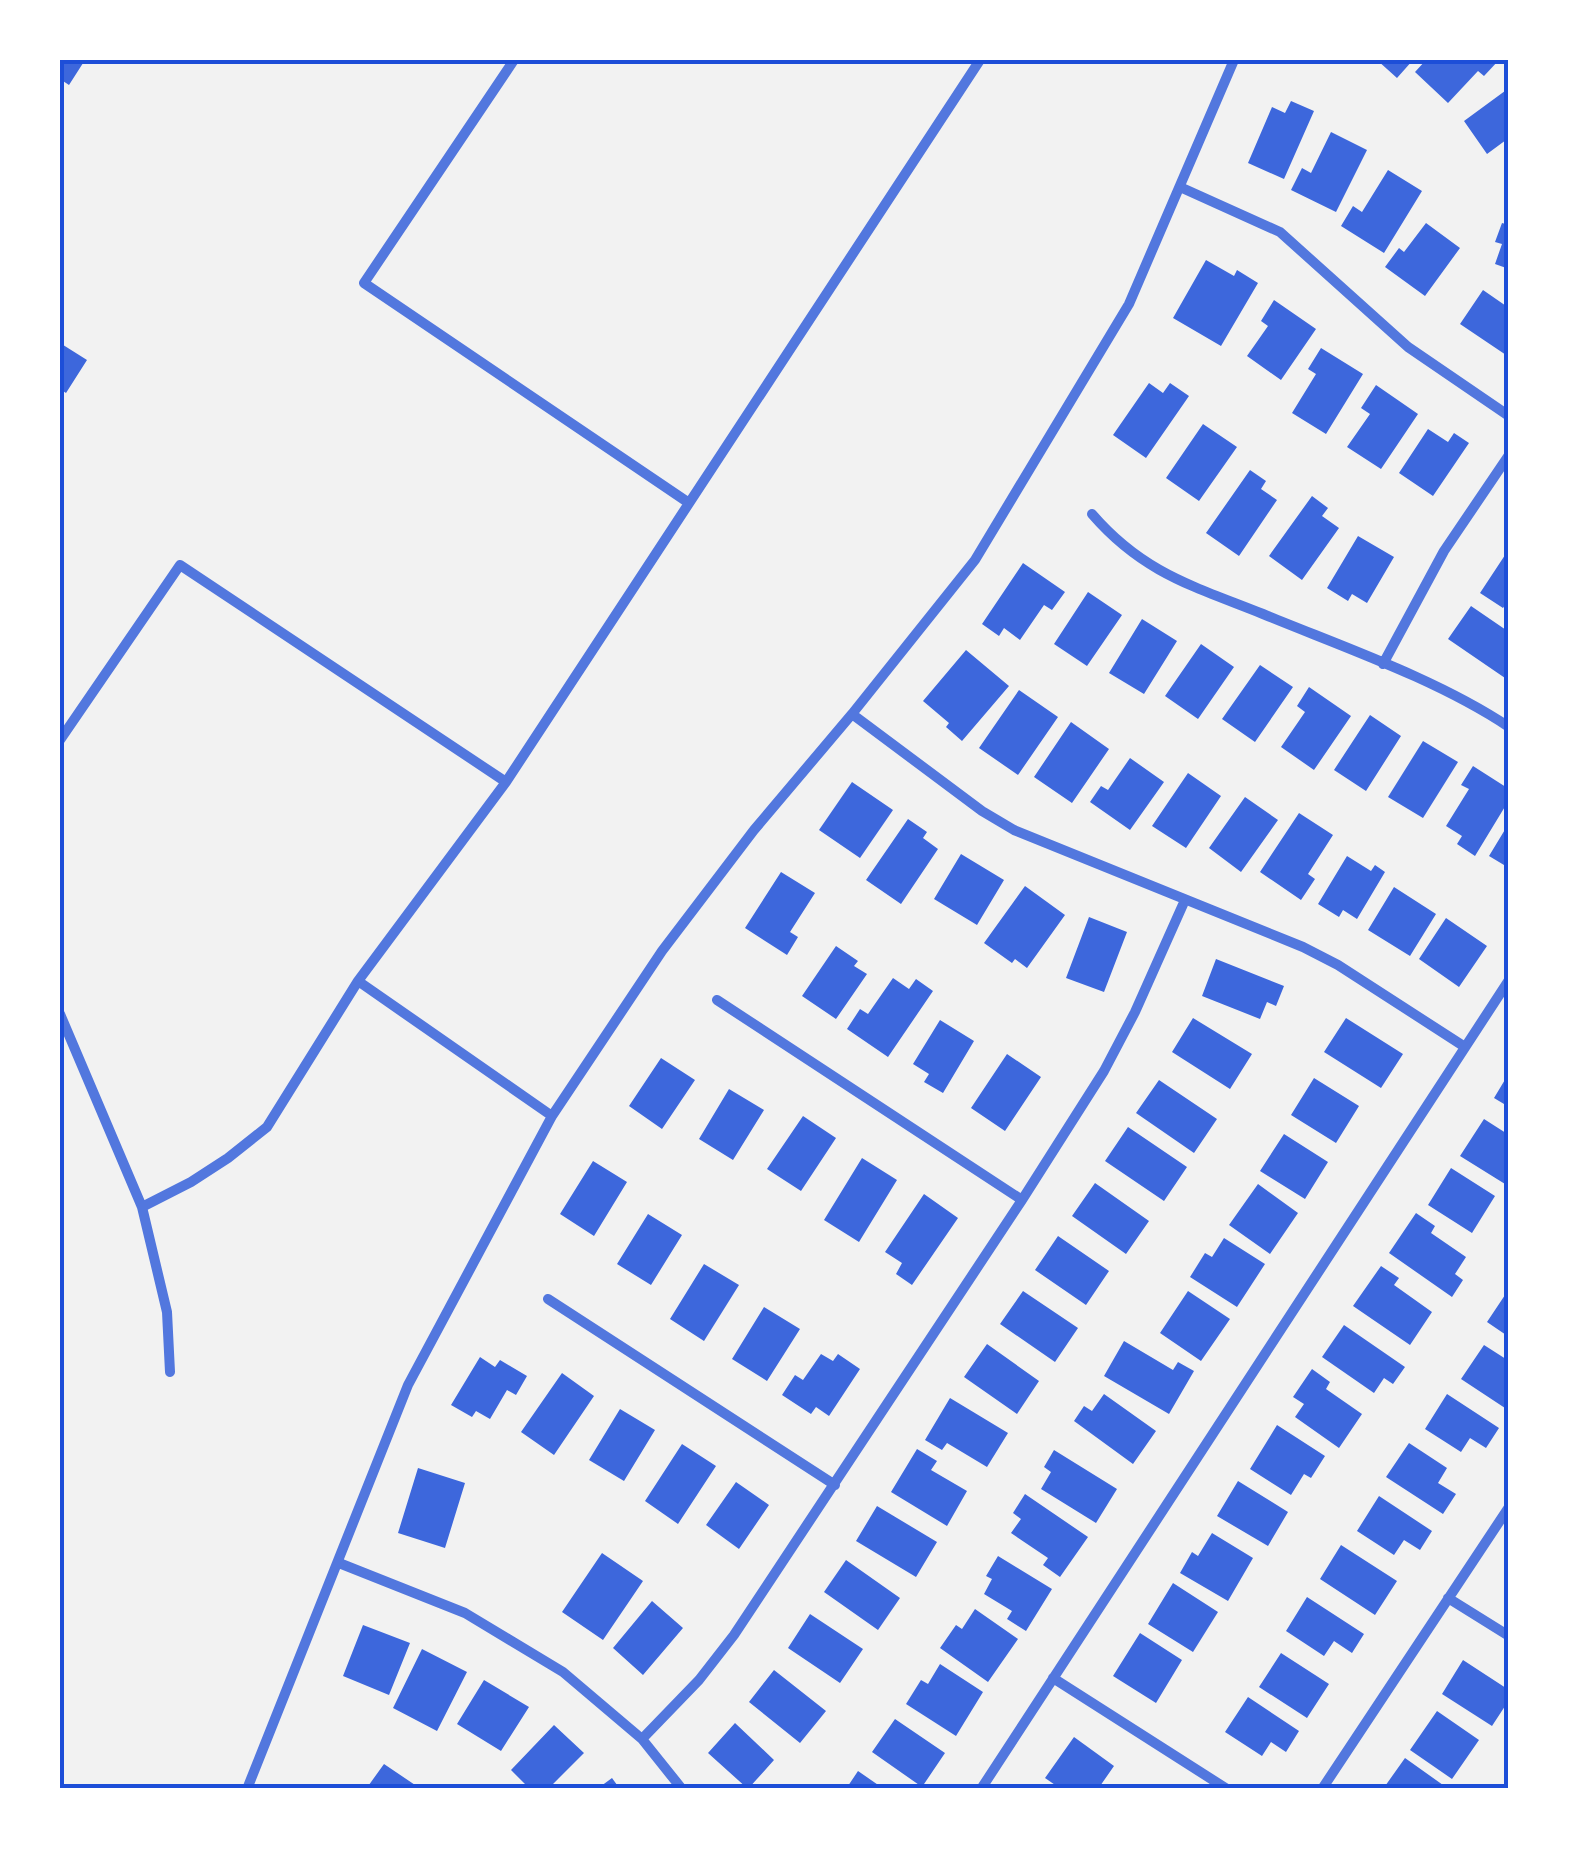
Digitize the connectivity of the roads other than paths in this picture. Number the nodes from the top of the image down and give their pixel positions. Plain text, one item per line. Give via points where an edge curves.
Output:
1 (514, 60) edge
2 (980, 60) edge
3 (1234, 60) edge
4 (1180, 186) junction
5 (1509, 416) edge
6 (1509, 455) edge
7 (689, 502) junction
8 (1092, 514) dead end
9 (1383, 664) junction
10 (852, 714) junction
11 (1509, 727) edge
12 (60, 740) edge
13 (506, 782) junction
14 (1185, 900) junction
15 (1509, 980) edge
16 (358, 981) junction
17 (717, 1000) dead end
18 (60, 1014) edge
19 (1465, 1047) junction
20 (552, 1116) junction
21 (1022, 1200) junction
22 (142, 1207) junction
23 (548, 1299) dead end
24 (170, 1372) dead end
25 (835, 1485) junction
26 (1509, 1507) edge
27 (338, 1564) junction
28 (1448, 1598) junction
29 (1509, 1636) edge
30 (1053, 1678) junction
31 (642, 1738) junction
32 (247, 1789) edge
33 (682, 1789) edge
34 (981, 1789) edge
35 (1227, 1789) edge
36 (1322, 1789) edge

1 - 7 street via 364,283
2 - 7 street
3 - 4 street
4 - 5 street via 1280,232 1408,347
4 - 10 street via 1130,304 975,560
6 - 9 street via 1444,551
7 - 13 street
8 - 9 street via 1142,561 1172,578
9 - 11 street
10 - 14 street via 1014,830
10 - 20 street via 674,936
12 - 13 street via 180,565
13 - 16 street
14 - 19 street via 1338,965
14 - 21 street via 1119,1045
15 - 19 street
16 - 20 street
16 - 22 street via 267,1127 204,1174
17 - 21 street
18 - 22 street
19 - 30 street
20 - 27 street via 408,1385
21 - 25 street
22 - 24 street via 166,1312
23 - 25 street
25 - 31 street via 734,1635
26 - 28 street
27 - 31 street via 465,1613 563,1672
27 - 32 street
28 - 29 street
28 - 36 street
30 - 34 street
30 - 35 street
31 - 33 street

